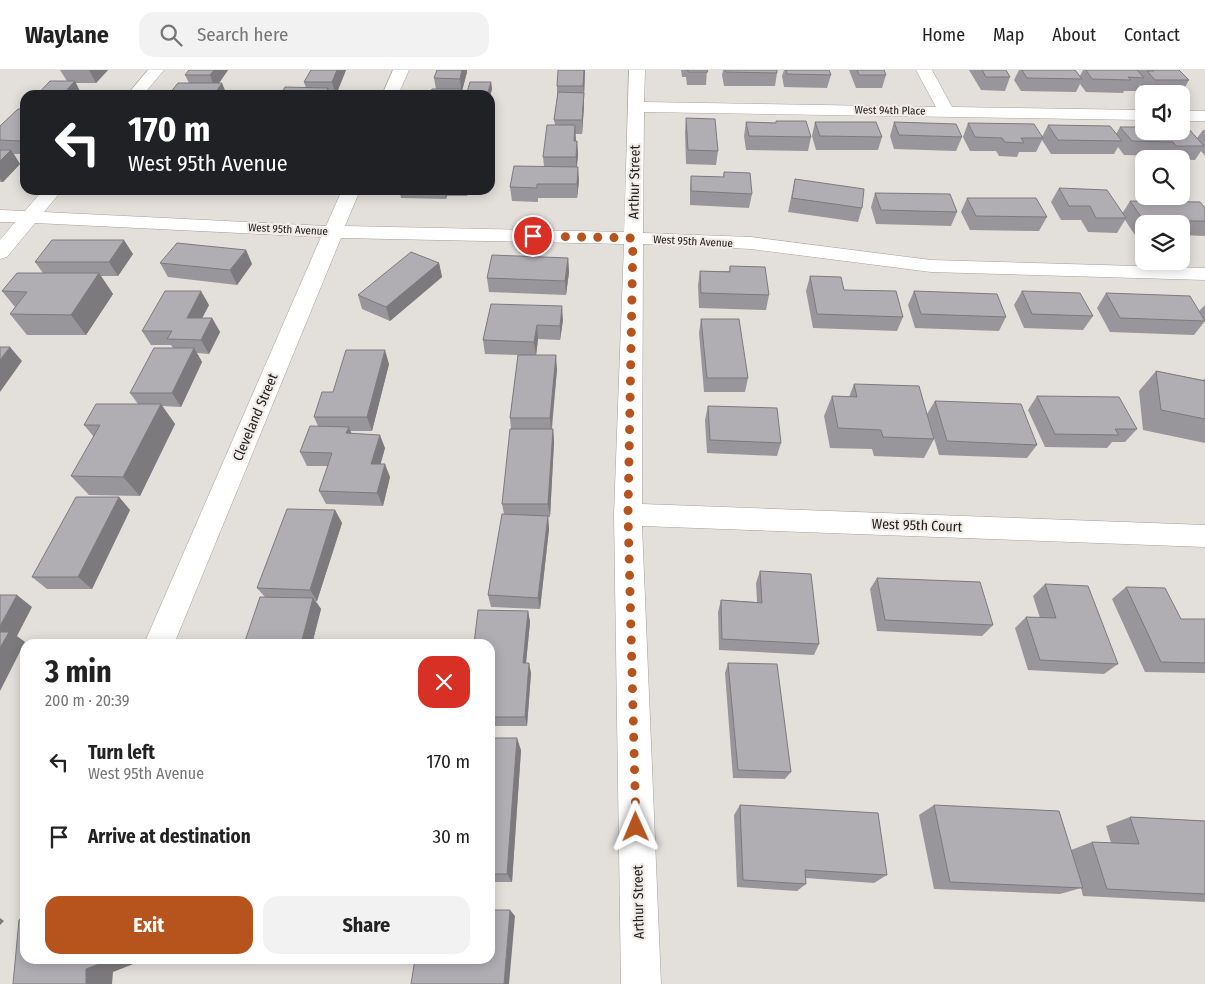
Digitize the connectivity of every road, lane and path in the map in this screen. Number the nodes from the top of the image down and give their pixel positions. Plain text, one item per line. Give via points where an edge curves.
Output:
1 (156, 70) edge
2 (400, 70) edge
3 (637, 70) edge
4 (924, 70) edge
5 (139, 90) edge
6 (392, 90) edge
7 (636, 107) junction
8 (946, 111) junction
9 (1135, 115) edge
10 (1190, 116) edge
11 (1205, 116) edge
12 (49, 195) edge
13 (349, 195) edge
14 (0, 216) edge
15 (31, 216) junction
16 (334, 232) junction
17 (633, 238) junction
18 (0, 253) edge
19 (1205, 274) edge
20 (628, 514) junction
21 (1205, 536) edge
22 (161, 639) edge
23 (641, 984) edge

1 - 5 street
2 - 6 street
3 - 7 street, Arthur Street
4 - 8 street
7 - 8 street, West 94th Place
7 - 17 street, Arthur Street
8 - 9 street, West 94th Place
10 - 11 street
12 - 15 street
13 - 16 street, Cleveland Street
14 - 15 street, West 95th Avenue
15 - 16 street, West 95th Avenue
15 - 18 street
16 - 17 street, West 95th Avenue
16 - 22 street, Cleveland Street
17 - 19 street, West 95th Avenue via 751,244 931,266
17 - 20 street, Arthur Street
20 - 21 street, West 95th Court
20 - 23 street, Arthur Street

